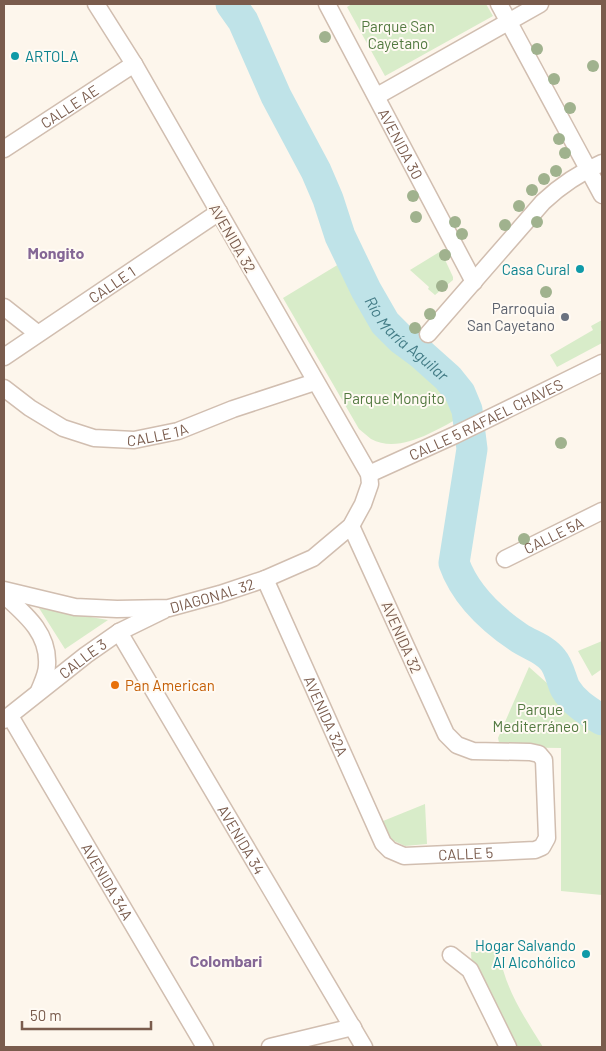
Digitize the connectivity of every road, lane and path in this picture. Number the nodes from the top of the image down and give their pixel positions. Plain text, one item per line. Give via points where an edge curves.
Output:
1 (96, 4) edge
2 (327, 4) edge
3 (499, 4) edge
4 (540, 4) edge
5 (509, 21) junction
6 (134, 64) junction
7 (377, 96) junction
8 (4, 149) edge
9 (595, 166) edge
10 (602, 195) edge
11 (218, 212) junction
12 (474, 282) junction
13 (4, 306) edge
14 (38, 333) junction
15 (428, 334) dead end
16 (4, 357) edge
17 (602, 363) edge
18 (315, 382) junction
19 (4, 388) edge
20 (369, 474) junction
21 (602, 511) edge
22 (351, 526) junction
23 (505, 559) dead end
24 (265, 579) junction
25 (4, 590) edge
26 (4, 595) edge
27 (169, 608) junction
28 (119, 632) junction
29 (39, 691) junction
30 (7, 718) edge
31 (542, 847) joint
32 (390, 850) joint
33 (451, 955) dead end
34 (353, 1027) junction
35 (205, 1047) edge
36 (270, 1047) edge
37 (364, 1047) edge
38 (508, 1047) edge

1 - 6 street, AVENIDA 32
2 - 7 street, AVENIDA 30
3 - 5 street
4 - 5 street
5 - 7 street
5 - 9 street
6 - 8 street, CALLE AE
6 - 11 street, AVENIDA 32
7 - 12 street, AVENIDA 30
9 - 10 street
9 - 12 street via 559,187 543,202
11 - 14 street, CALLE 1
11 - 18 street, AVENIDA 32
12 - 15 street
13 - 14 street
14 - 16 street, CALLE 1
17 - 20 street, CALLE 5 RAFAEL CHAVES
18 - 19 street, CALLE 1A via 178,431 134,440 94,438 63,428
18 - 20 street, AVENIDA 32
20 - 22 street, DIAGONAL 32 via 370,484
21 - 23 street, CALLE 5A
22 - 24 street, DIAGONAL 32 via 313,558
22 - 31 street, AVENIDA 32 via 446,734 457,746 473,751 530,752 539,754 544,760 547,838
24 - 27 street, DIAGONAL 32
24 - 32 street, AVENIDA 32A via 383,843
25 - 27 street, DIAGONAL 32 via 75,607
26 - 29 street via 39,631 46,649 47,667
27 - 28 street, CALLE 3
28 - 29 street, CALLE 3
28 - 34 street, AVENIDA 34
29 - 30 street, CALLE 3
30 - 35 street, AVENIDA 34A
31 - 32 street, CALLE 5 via 535,850 404,856
33 - 38 street via 470,970
34 - 36 street
34 - 37 street, AVENIDA 34

